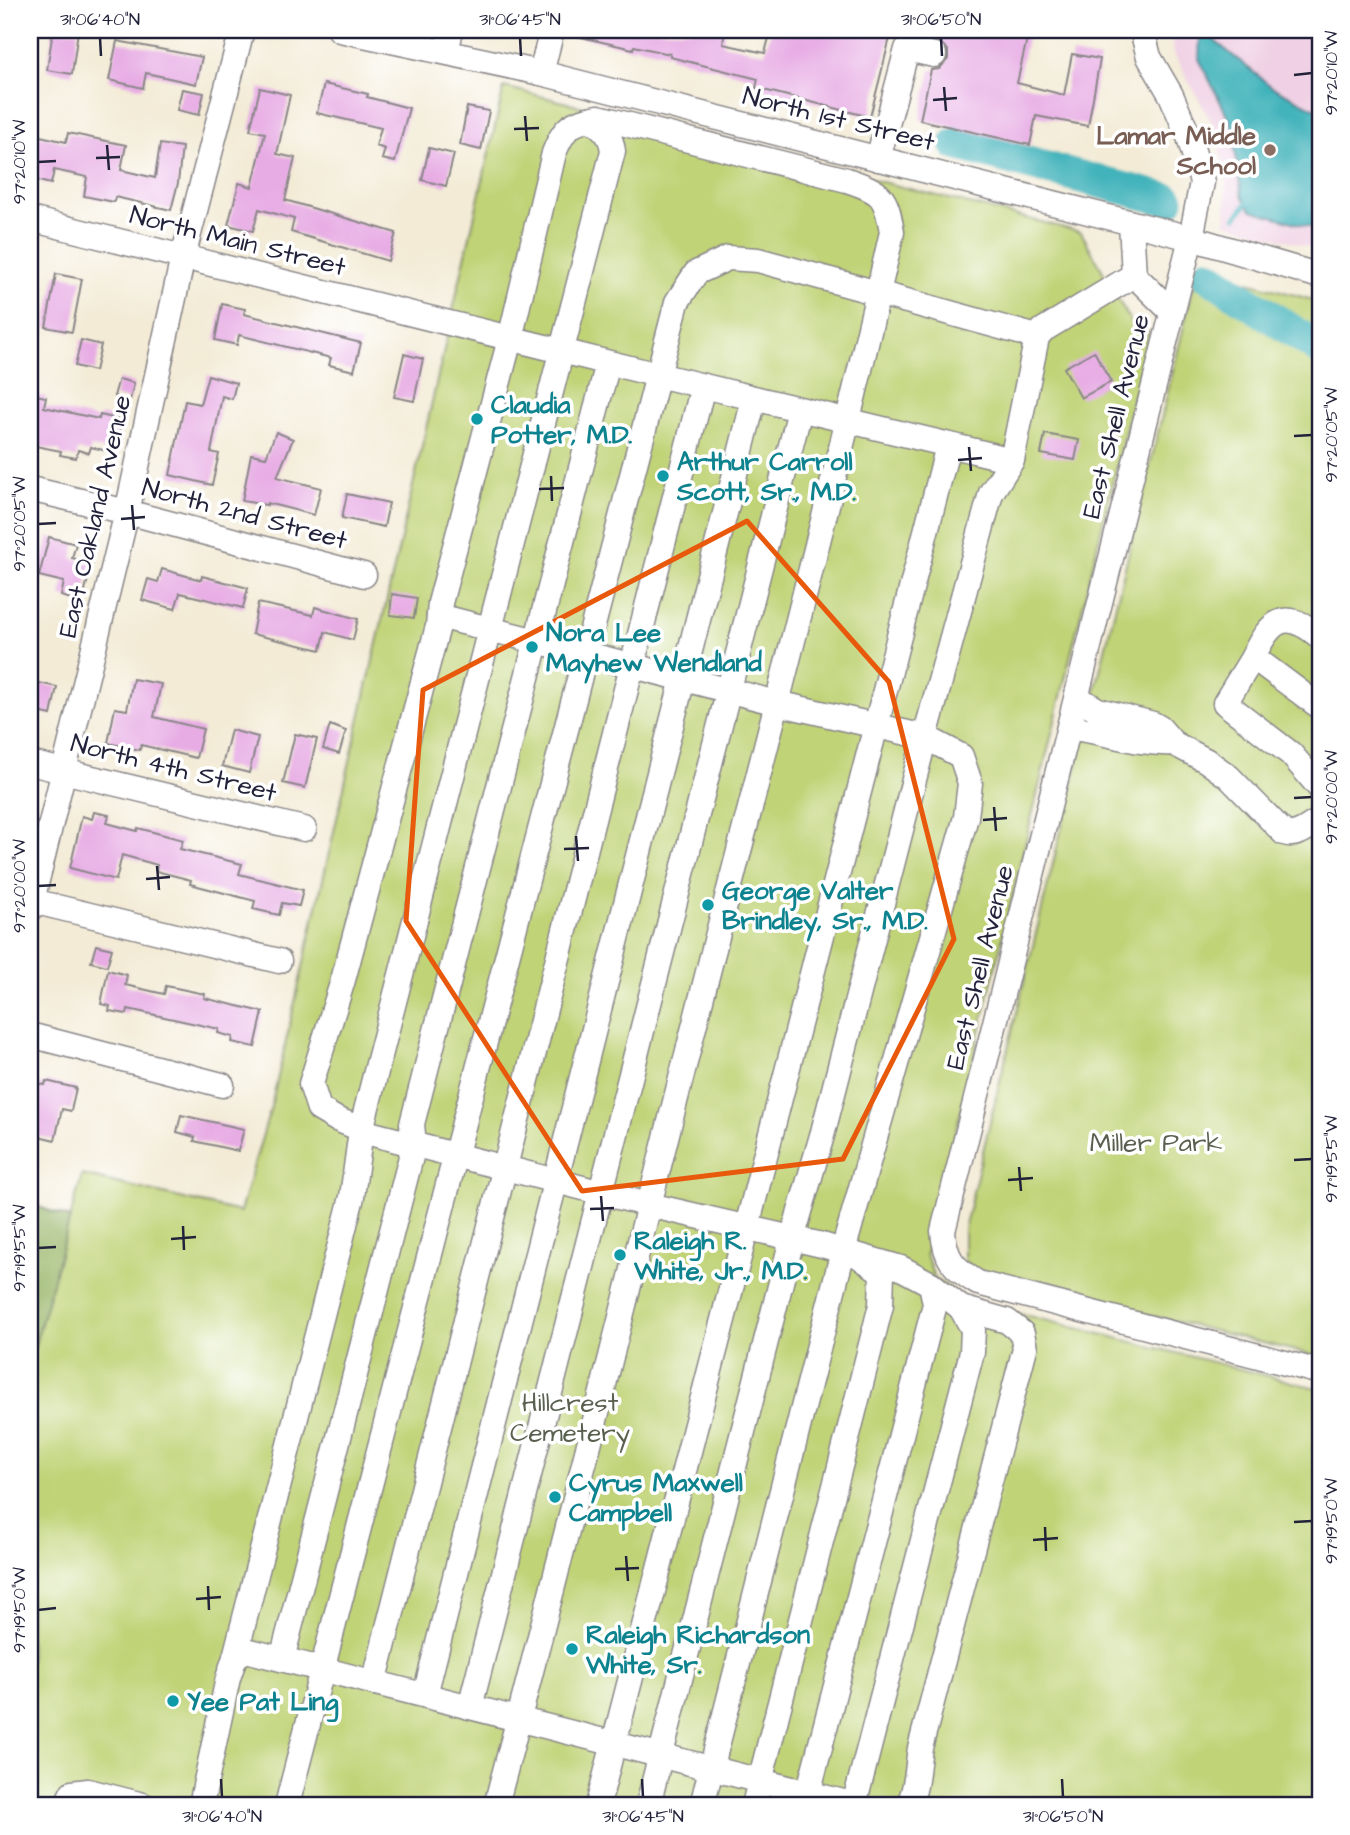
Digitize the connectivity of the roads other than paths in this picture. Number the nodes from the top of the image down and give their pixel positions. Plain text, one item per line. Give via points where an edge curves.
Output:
1 (242, 30) edge
2 (340, 30) edge
3 (552, 30) edge
4 (1142, 30) edge
5 (909, 39) edge
6 (448, 41) edge
7 (934, 55) dead end
8 (541, 73) junction
9 (589, 119) junction
10 (878, 159) junction
11 (30, 219) edge
12 (1130, 223) junction
13 (1191, 238) junction
14 (183, 257) junction
15 (1134, 275) junction
16 (1320, 276) edge
17 (878, 293) junction
18 (1172, 312) junction
19 (1037, 337) junction
20 (510, 339) junction
21 (560, 351) junction
22 (608, 363) junction
23 (658, 375) junction
24 (703, 386) junction
25 (754, 399) junction
26 (800, 410) junction
27 (848, 422) junction
28 (948, 446) junction
29 (1012, 460) junction
30 (30, 489) edge
31 (127, 512) junction
32 (364, 575) dead end
33 (439, 616) junction
34 (490, 629) junction
35 (1320, 637) edge
36 (538, 641) junction
37 (586, 654) junction
38 (1253, 657) junction
39 (632, 665) junction
40 (683, 679) junction
41 (729, 690) junction
42 (1077, 698) junction
43 (777, 703) junction
44 (1320, 707) edge
45 (874, 725) junction
46 (1070, 727) junction
47 (925, 737) junction
48 (1173, 743) junction
49 (30, 763) edge
50 (64, 771) junction
51 (1320, 788) edge
52 (1320, 820) edge
53 (304, 829) dead end
54 (31, 905) edge
55 (279, 961) dead end
56 (30, 1035) edge
57 (222, 1085) dead end
58 (361, 1130) junction
59 (414, 1145) junction
60 (456, 1156) junction
61 (505, 1168) junction
62 (555, 1181) junction
63 (600, 1193) junction
64 (649, 1205) junction
65 (747, 1228) junction
66 (792, 1238) junction
67 (851, 1254) junction
68 (930, 1284) junction
69 (961, 1308) junction
70 (1320, 1372) edge
71 (235, 1657) junction
72 (282, 1659) junction
73 (323, 1670) junction
74 (374, 1682) junction
75 (425, 1695) junction
76 (470, 1707) junction
77 (519, 1720) junction
78 (614, 1744) junction
79 (660, 1755) junction
80 (711, 1768) junction
81 (760, 1781) junction
82 (807, 1799) edge
83 (66, 1805) edge
84 (143, 1805) edge
85 (201, 1805) edge
86 (287, 1805) edge
87 (496, 1805) edge
88 (598, 1805) edge
89 (648, 1805) edge
90 (702, 1805) edge
91 (754, 1805) edge
92 (855, 1805) edge
93 (908, 1805) edge

1 - 14 street, East Oakland Avenue
2 - 6 street, North 1st Street
3 - 8 street
4 - 13 street, East Shell Avenue via 1149,57 1189,137 1202,182
5 - 7 street
5 - 10 street
6 - 8 street, North 1st Street
8 - 10 street, North 1st Street
9 - 17 street via 598,117 874,189 888,205 892,232
9 - 20 street via 575,121 562,133 554,153
9 - 21 street via 611,138 613,151
10 - 12 street, North 1st Street
11 - 14 street, North Main Street
12 - 13 street, North 1st Street
12 - 15 street
13 - 16 street, North 1st Street
13 - 18 street, East Shell Avenue
14 - 20 street, North Main Street
14 - 31 street, East Oakland Avenue
15 - 18 street
15 - 19 street
17 - 19 street
17 - 23 street via 758,260 728,258 696,273 677,302
17 - 27 street
18 - 42 street, East Shell Avenue
19 - 29 street
20 - 21 street, North Main Street
20 - 33 street
21 - 22 street, North Main Street
21 - 34 street
22 - 23 street, North Main Street
22 - 36 street
23 - 24 street, North Main Street
23 - 37 street
24 - 25 street, North Main Street
24 - 39 street
25 - 26 street, North Main Street
25 - 40 street
26 - 27 street, North Main Street
26 - 41 street
27 - 28 street, North Main Street
27 - 43 street
28 - 29 street, North Main Street
28 - 45 street
29 - 47 street via 991,494
30 - 31 street, North 2nd Street
31 - 32 street, North 2nd Street
31 - 50 street, East Oakland Avenue
33 - 34 street
33 - 58 street via 311,1084 319,1109
34 - 36 street
34 - 58 street
35 - 38 street via 1305,625 1281,622 1270,628
36 - 37 street
36 - 59 street via 412,1124
37 - 39 street
37 - 60 street
38 - 44 street
38 - 51 street via 1225,703 1291,754
39 - 40 street
39 - 61 street
40 - 41 street
40 - 62 street
41 - 43 street
41 - 63 street
42 - 46 street, East Shell Avenue
42 - 48 street via 1098,710 1153,724
43 - 45 street
43 - 64 street
45 - 47 street
45 - 65 street
46 - 48 street via 1132,741
46 - 70 street, East Shell Avenue via 943,1231 945,1251 959,1272 978,1283
47 - 66 street
47 - 67 street via 961,756 970,783 966,817
48 - 52 street via 1229,777 1284,833 1299,833
49 - 50 street, North 4th Street
50 - 53 street, North 4th Street
50 - 54 street, East Oakland Avenue
54 - 55 street
56 - 57 street
58 - 59 street
58 - 71 street via 352,1197
59 - 60 street
59 - 72 street
60 - 61 street
60 - 73 street
61 - 62 street
61 - 74 street
62 - 63 street
62 - 75 street
63 - 64 street
63 - 76 street
64 - 65 street
64 - 77 street
65 - 66 street
65 - 78 street
66 - 67 street
66 - 79 street
67 - 68 street via 901,1268
67 - 80 street
67 - 81 street via 882,1272 881,1305
68 - 69 street
68 - 82 street via 935,1304
69 - 92 street via 973,1329 972,1352
69 - 93 street via 1007,1321 1022,1334 1025,1348
71 - 72 street via 246,1650
71 - 85 street
72 - 73 street
73 - 74 street
73 - 86 street
74 - 75 street
75 - 76 street
76 - 77 street
77 - 78 street
77 - 87 street
78 - 79 street
78 - 88 street
79 - 80 street
79 - 89 street
80 - 81 street
80 - 90 street
81 - 82 street
81 - 91 street
82 - 92 street
83 - 84 street via 72,1793 88,1791

